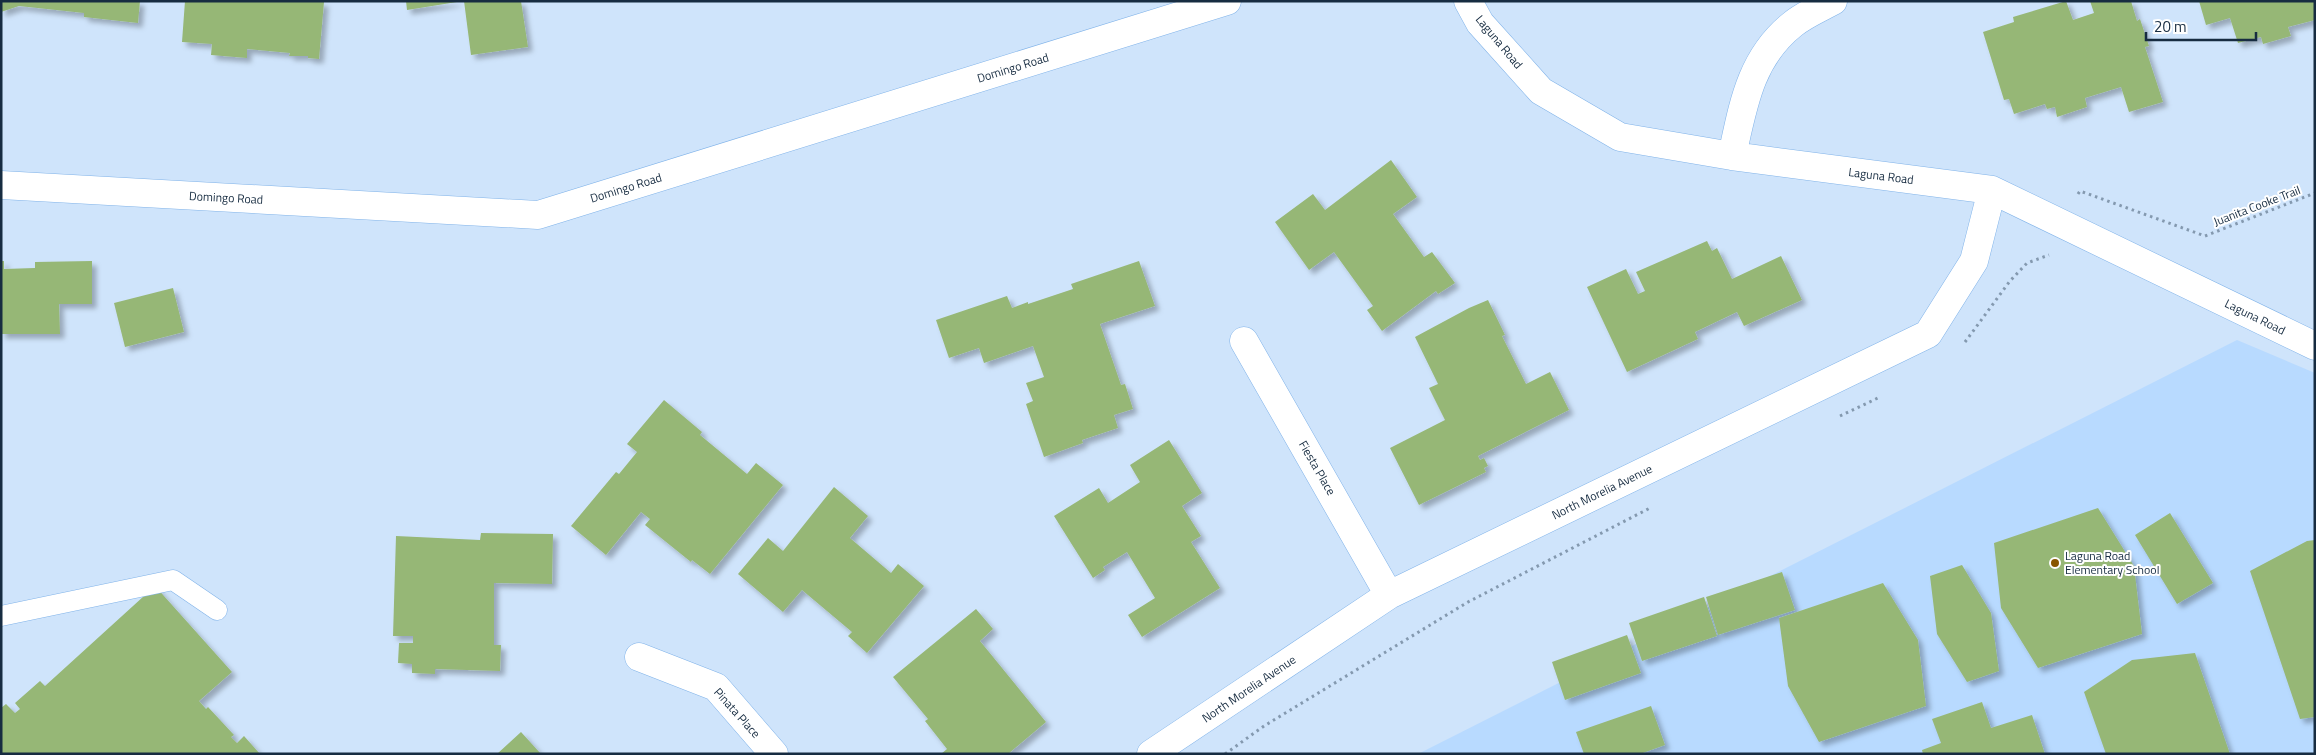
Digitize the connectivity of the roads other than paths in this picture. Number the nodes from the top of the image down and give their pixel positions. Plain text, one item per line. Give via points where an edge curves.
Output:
1 (1227, 1) edge
2 (1468, 1) edge
3 (1833, 1) edge
4 (1732, 156) junction
5 (1, 185) edge
6 (1992, 190) junction
7 (1244, 341) dead end
8 (2315, 346) edge
9 (1389, 595) junction
10 (217, 610) dead end
11 (1, 616) edge
12 (639, 658) dead end
13 (774, 754) edge
14 (1151, 754) edge

1 - 5 street, Domingo Road via 538,215
2 - 4 street, Laguna Road via 1480,22 1541,91 1620,137
3 - 4 street via 1793,23 1763,54 1744,99
4 - 6 street, Laguna Road
6 - 8 street, Laguna Road
6 - 9 street, North Morelia Avenue via 1974,261 1928,334
7 - 9 street, Fiesta Place
9 - 14 street, North Morelia Avenue
10 - 11 lane via 173,580
12 - 13 street, Pinata Place via 716,687

